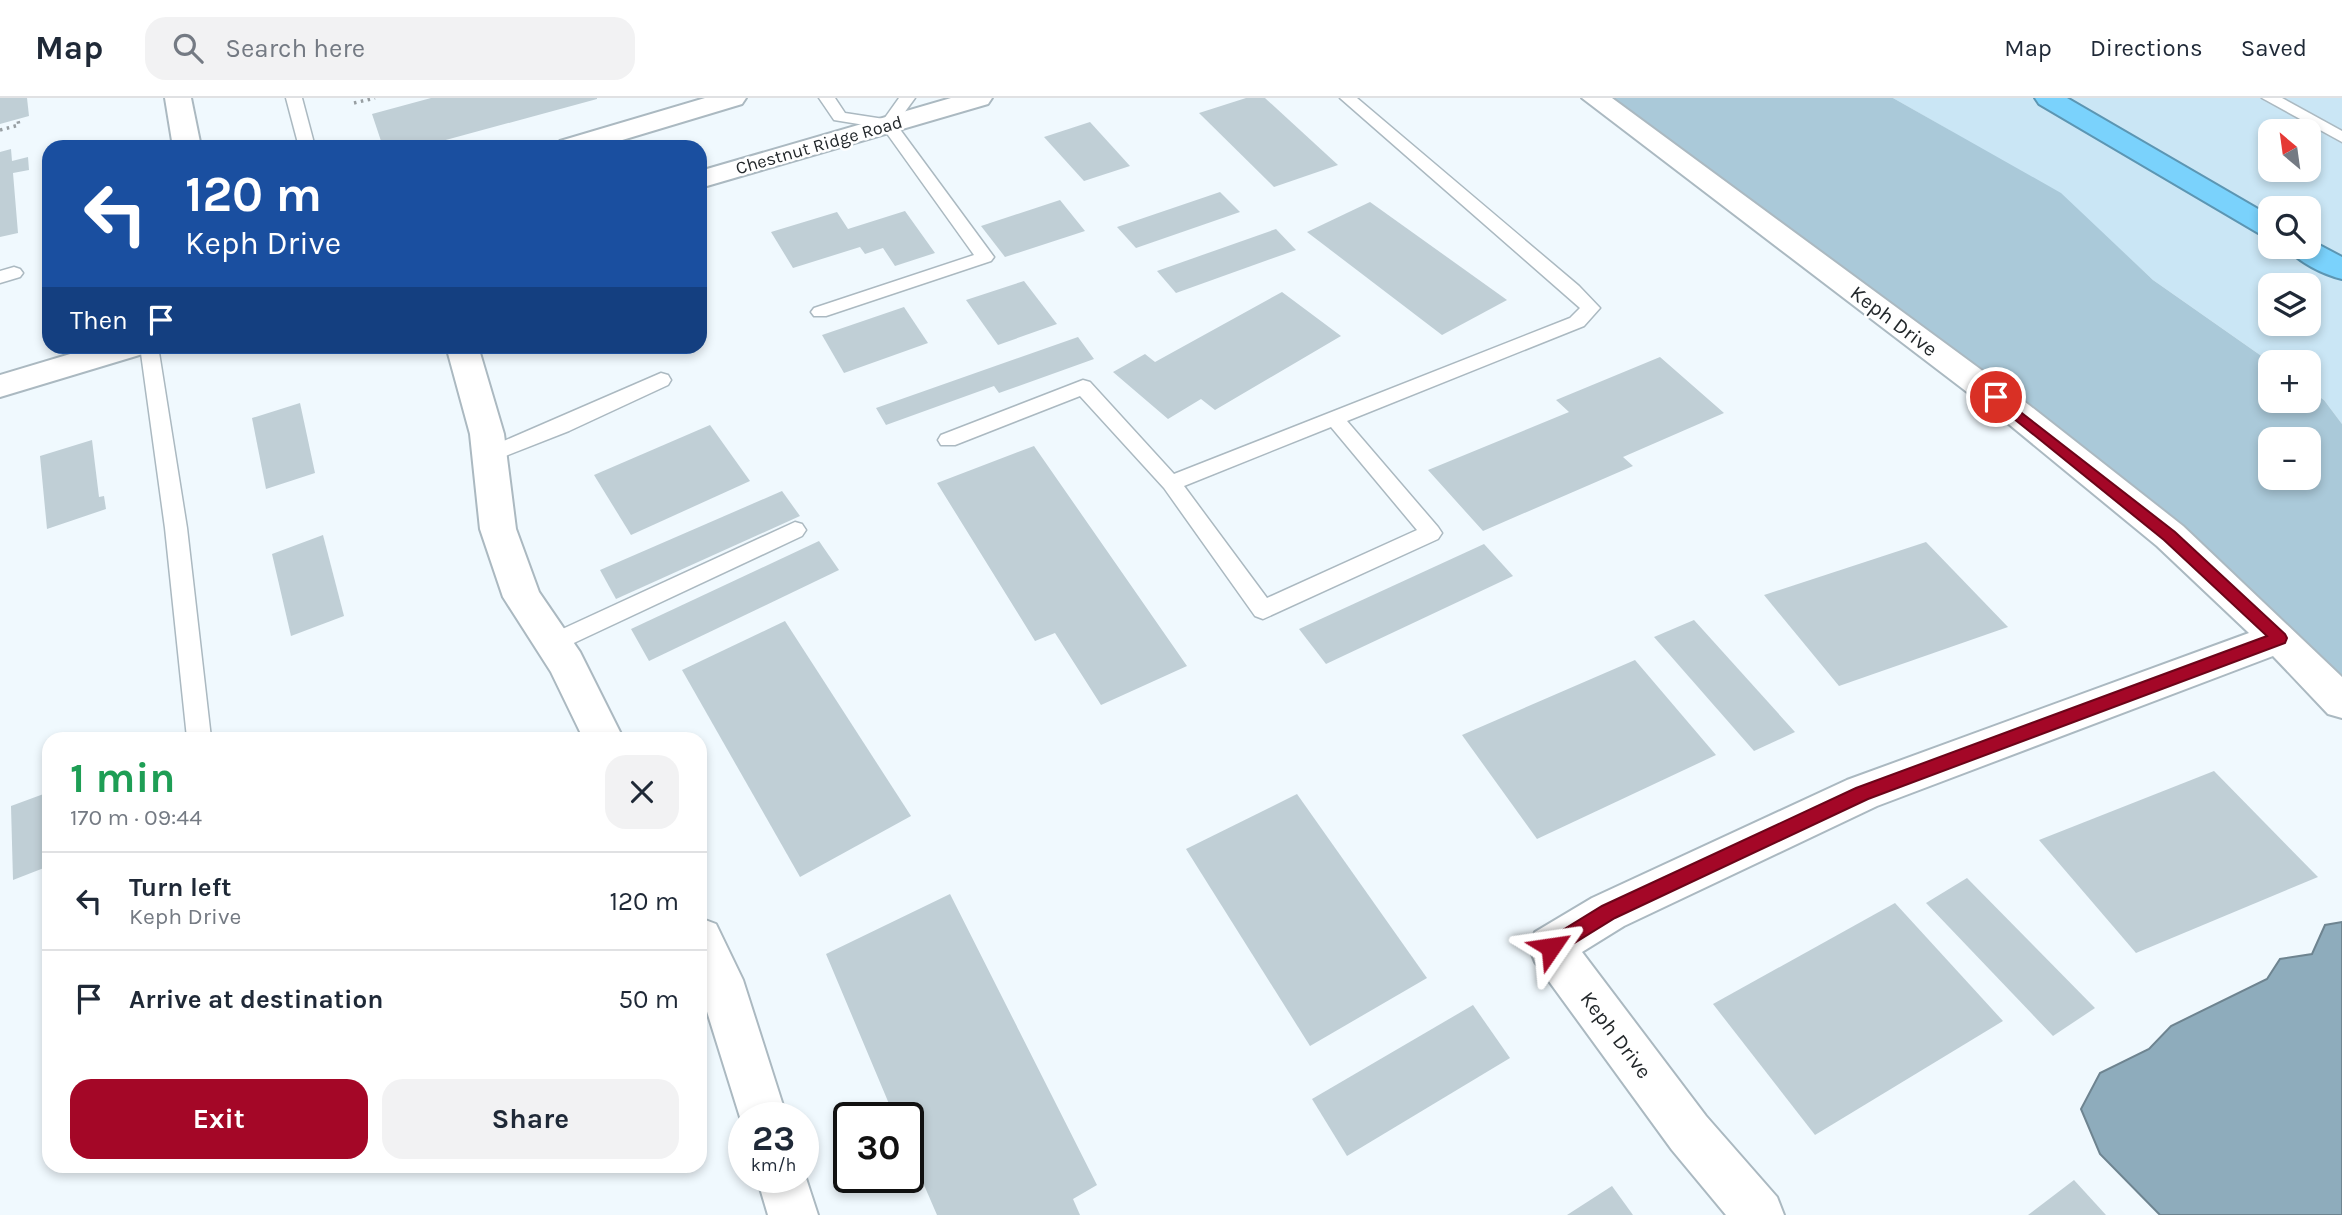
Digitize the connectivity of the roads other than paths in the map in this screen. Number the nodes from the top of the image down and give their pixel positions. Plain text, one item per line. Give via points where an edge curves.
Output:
1 (178, 98) edge
2 (294, 98) edge
3 (733, 98) edge
4 (827, 98) edge
5 (907, 98) edge
6 (979, 98) edge
7 (1348, 98) edge
8 (1595, 98) edge
9 (2048, 98) edge
10 (2270, 98) edge
11 (888, 124) junction
12 (2342, 137) edge
13 (186, 140) edge
14 (305, 140) edge
15 (593, 140) edge
16 (707, 178) edge
17 (2258, 221) edge
18 (2321, 258) edge
19 (2342, 270) edge
20 (820, 312) dead end
21 (108, 354) edge
22 (150, 354) edge
23 (464, 354) edge
24 (661, 380) dead end
25 (0, 386) edge
26 (1335, 419) junction
27 (948, 440) dead end
28 (489, 455) junction
29 (1171, 483) junction
30 (795, 530) dead end
31 (2279, 638) junction
32 (553, 643) junction
33 (2342, 702) edge
34 (198, 732) edge
35 (600, 732) edge
36 (707, 953) edge
37 (758, 1102) edge
38 (786, 1193) edge
39 (793, 1215) edge
40 (1759, 1215) edge

1 - 13 street
2 - 14 lane
3 - 15 street
4 - 11 lane via 840,117
5 - 11 lane
6 - 11 street, Chestnut Ridge Road
7 - 26 lane via 1591,308 1577,322
8 - 31 street, Keph Drive via 2017,413 2170,536
9 - 17 highway
10 - 12 lane
11 - 16 street, Chestnut Ridge Road
11 - 20 lane via 985,257
18 - 19 highway
21 - 25 street
22 - 34 lane via 176,528
23 - 28 street
24 - 28 lane
26 - 29 lane
26 - 29 lane via 1431,533 1263,610
27 - 29 lane via 1083,387
28 - 32 street via 498,529 522,597
30 - 32 lane
31 - 33 street, Keph Drive
31 - 40 street, Keph Drive via 1862,793 1608,912 1551,947 1689,1133
32 - 35 street
36 - 37 street via 720,980
38 - 39 street

